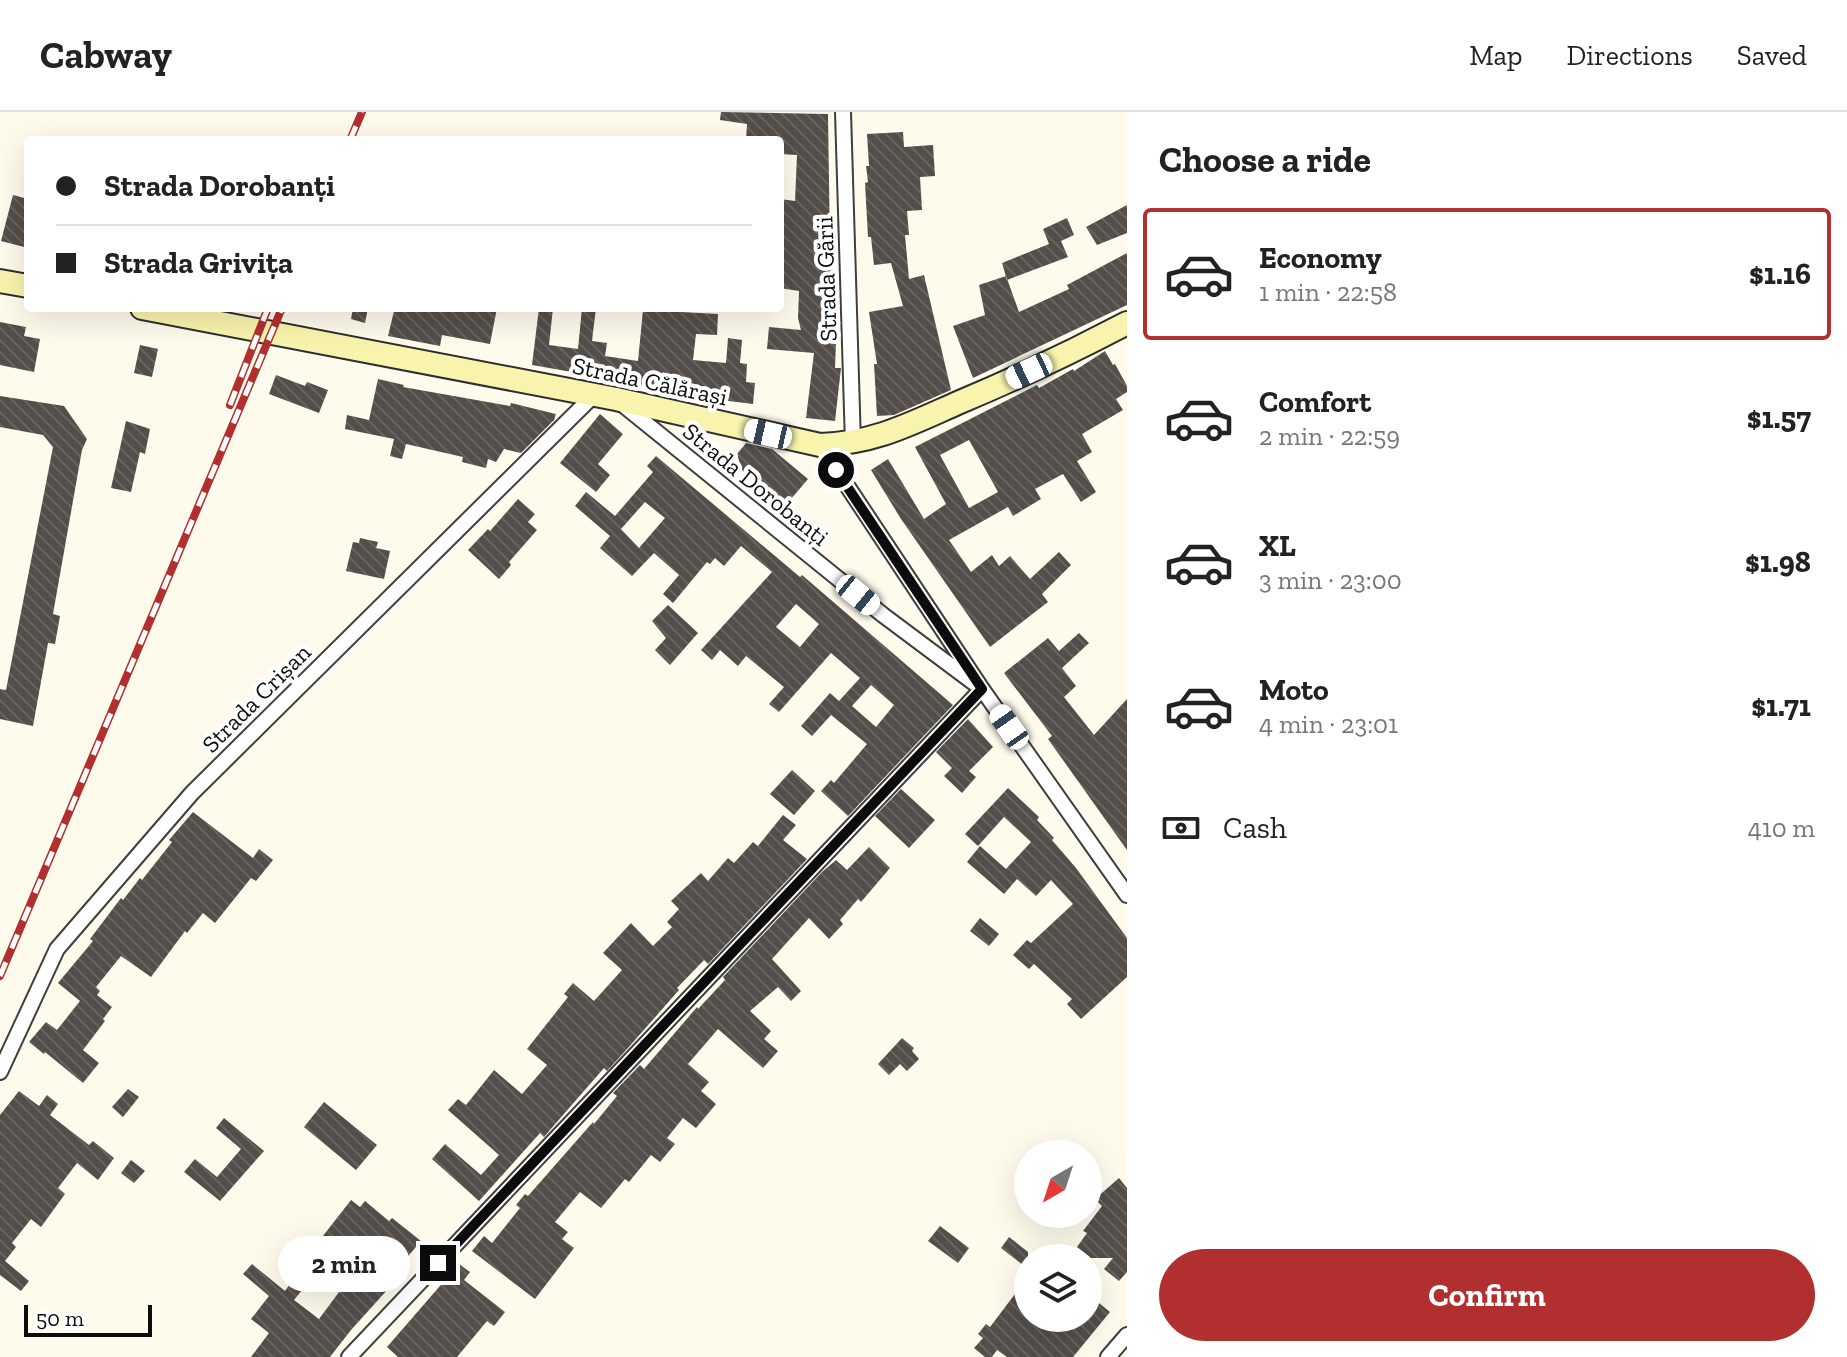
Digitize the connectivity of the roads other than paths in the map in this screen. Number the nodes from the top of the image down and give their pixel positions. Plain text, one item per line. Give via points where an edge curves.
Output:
1 (843, 112) edge
2 (0, 281) edge
3 (24, 285) edge
4 (163, 312) edge
5 (1127, 323) edge
6 (605, 397) junction
7 (853, 444) junction
8 (820, 445) junction
9 (982, 689) junction
10 (1127, 895) edge
11 (0, 1072) edge
12 (1127, 1335) edge
13 (349, 1357) edge
14 (1108, 1357) edge

1 - 7 street, Strada Gării
2 - 3 main road
4 - 6 main road, Strada Călărași
5 - 7 main road, Strada Călărași via 1002,384
6 - 8 main road, Strada Călărași
6 - 9 street, Strada Dorobanți
6 - 11 street, Strada Crișan via 192,793 57,949
7 - 8 main road, Strada Călărași
8 - 9 street, Strada Dorobanți
9 - 10 street, Strada Dorobanți
9 - 13 street
12 - 14 street

